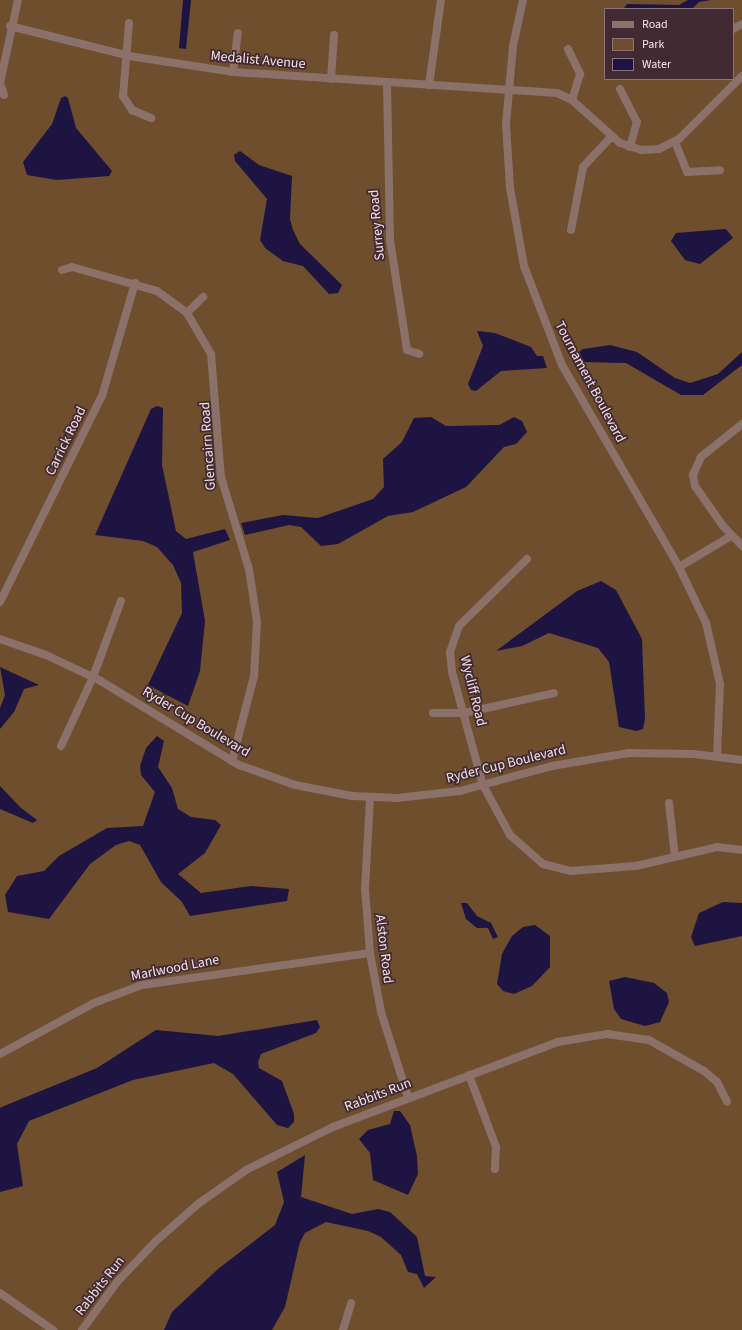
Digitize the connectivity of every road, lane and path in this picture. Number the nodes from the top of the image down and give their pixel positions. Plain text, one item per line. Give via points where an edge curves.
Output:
1 (18, 0) edge
2 (441, 0) edge
3 (523, 0) edge
4 (129, 23) dead end
5 (10, 26) junction
6 (238, 32) dead end
7 (334, 35) dead end
8 (568, 49) dead end
9 (129, 56) junction
10 (233, 72) junction
11 (742, 76) edge
12 (331, 79) junction
13 (387, 82) junction
14 (429, 85) junction
15 (508, 89) junction
16 (620, 89) dead end
17 (4, 95) dead end
18 (572, 100) junction
19 (151, 118) dead end
20 (611, 137) junction
21 (674, 142) junction
22 (630, 147) junction
23 (720, 170) dead end
24 (571, 230) dead end
25 (62, 270) dead end
26 (135, 283) junction
27 (203, 297) dead end
28 (186, 313) junction
29 (419, 354) dead end
30 (742, 424) edge
31 (731, 536) junction
32 (742, 546) edge
33 (527, 559) dead end
34 (679, 567) junction
35 (121, 601) dead end
36 (0, 602) edge
37 (0, 638) edge
38 (93, 677) junction
39 (554, 693) dead end
40 (433, 713) dead end
41 (464, 713) junction
42 (61, 746) dead end
43 (717, 756) junction
44 (742, 760) edge
45 (232, 761) junction
46 (483, 786) junction
47 (370, 798) junction
48 (669, 803) dead end
49 (742, 850) edge
50 (675, 857) junction
51 (370, 953) junction
52 (0, 1054) edge
53 (469, 1075) junction
54 (408, 1097) junction
55 (728, 1102) dead end
56 (495, 1169) dead end
57 (0, 1293) edge
58 (351, 1303) dead end
59 (53, 1330) edge
60 (82, 1330) edge
61 (343, 1330) edge

1 - 5 street
2 - 14 street
3 - 15 street, Tournament Boulevard
4 - 9 street
5 - 9 street, Medalist Avenue
5 - 17 street via 10,45 0,84
6 - 10 street
7 - 12 street
8 - 18 street via 580,74
9 - 10 street, Medalist Avenue
9 - 19 street via 123,96 132,110
10 - 12 street, Medalist Avenue
11 - 21 street
12 - 13 street, Medalist Avenue
13 - 14 street, Medalist Avenue
13 - 29 street, Surrey Road via 390,240 406,350
14 - 15 street, Medalist Avenue
15 - 18 street, Medalist Avenue via 557,93
15 - 34 street, Tournament Boulevard via 507,153 513,211 537,308 562,365
16 - 22 street via 637,122
18 - 20 street
20 - 22 street
20 - 24 street via 583,167
21 - 22 street via 653,150
21 - 23 street via 687,172
25 - 26 street, Glencairn Road via 72,267
26 - 28 street, Glencairn Road via 157,291
26 - 36 street, Carrick Road via 102,396
27 - 28 street
28 - 45 street, Glencairn Road via 211,354 222,484 256,602 254,676
30 - 31 street via 701,457 693,470 695,486
31 - 32 street
31 - 34 street
33 - 41 street, Wycliff Road via 479,604 454,635 450,662
34 - 43 street, Tournament Boulevard via 706,623 717,663 720,705
35 - 38 street
37 - 38 street, Ryder Cup Boulevard
38 - 42 street
38 - 45 street, Ryder Cup Boulevard
39 - 41 street
40 - 41 street
41 - 46 street, Wycliff Road
43 - 44 street, Ryder Cup Boulevard
43 - 46 street, Ryder Cup Boulevard via 664,752 610,754 552,766
45 - 47 street, Ryder Cup Boulevard via 295,786
46 - 47 street, Ryder Cup Boulevard via 460,791
46 - 50 street, Wycliff Road via 510,835 532,857 552,868 571,871 636,866
47 - 51 street, Alston Road via 365,889
48 - 50 street
49 - 50 street, Wycliff Road via 717,847
51 - 52 street, Marlwood Lane via 142,985 94,1003
51 - 54 street, Alston Road via 381,1012
53 - 54 street, Rabbits Run
53 - 55 street, Rabbits Run via 575,1037 625,1035 663,1046 704,1071 717,1082
53 - 56 street via 496,1147
54 - 60 street, Rabbits Run via 290,1145 221,1186 136,1261
57 - 59 street
58 - 61 street

